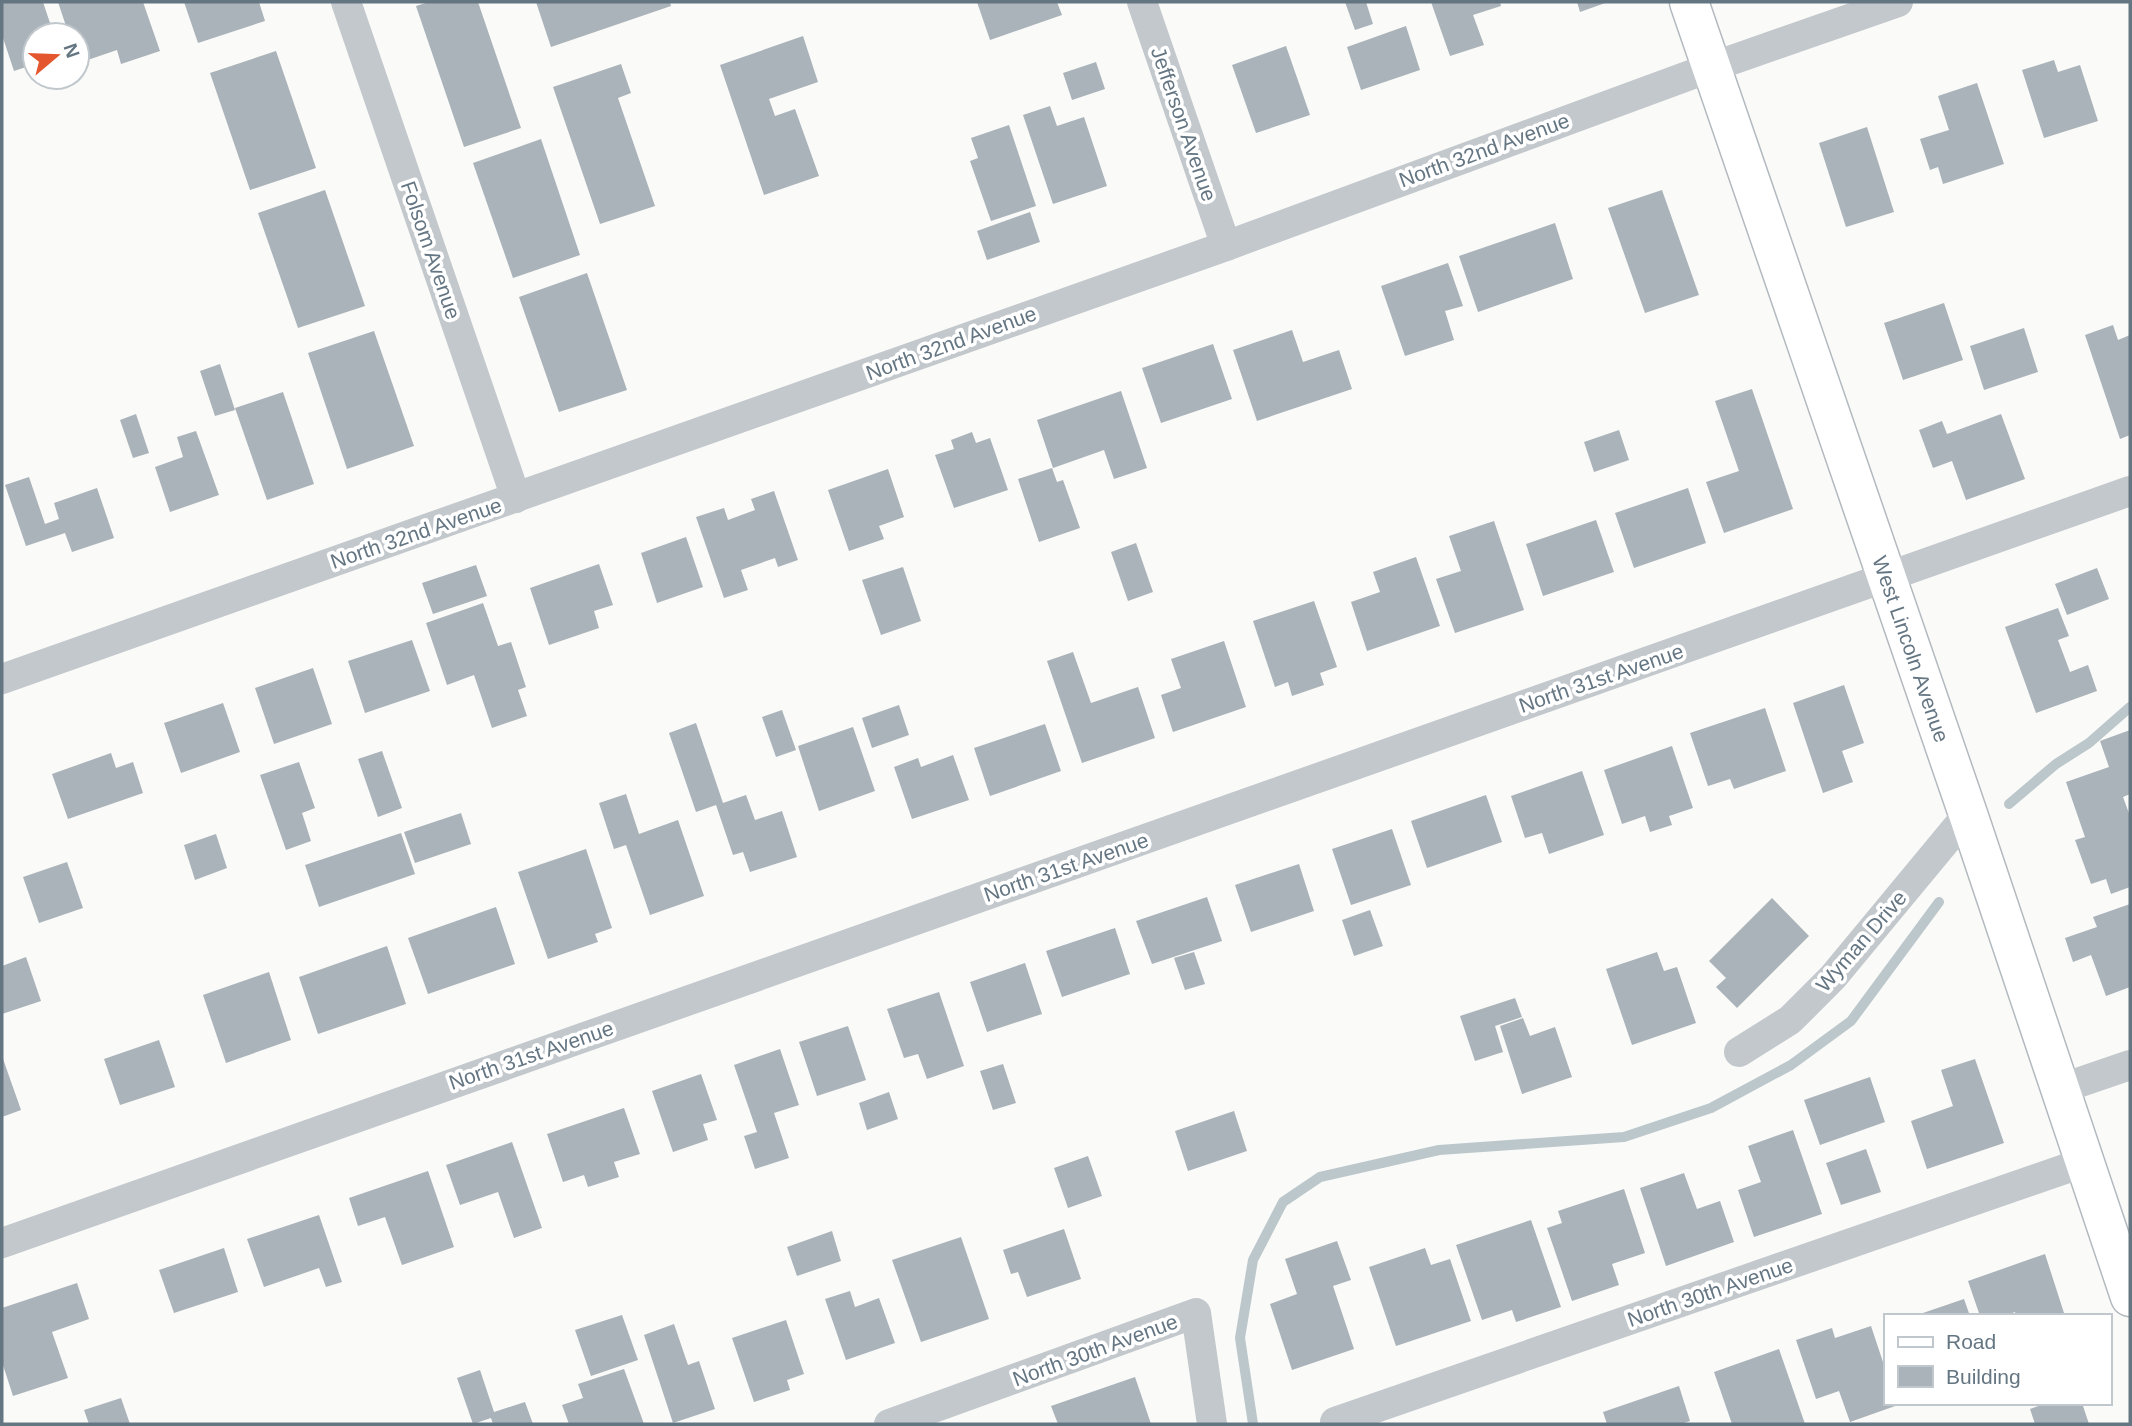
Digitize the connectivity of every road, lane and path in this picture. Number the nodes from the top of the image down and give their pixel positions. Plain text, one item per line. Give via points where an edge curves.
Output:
1 (346, 2) edge
2 (1142, 2) edge
3 (1689, 2) edge
4 (1898, 2) edge
5 (1712, 67) junction
6 (1226, 246) junction
7 (2130, 491) edge
8 (516, 498) junction
9 (1886, 577) junction
10 (2, 679) edge
11 (1968, 814) junction
12 (1739, 1052) dead end
13 (2130, 1065) edge
14 (2060, 1088) junction
15 (2085, 1162) junction
16 (2, 1242) edge
17 (2130, 1297) edge
18 (1335, 1422) dead end
19 (889, 1424) edge
20 (1212, 1424) edge

1 - 8 street, Folsom Avenue
2 - 6 street, Jefferson Avenue
3 - 5 street, West Lincoln Avenue
4 - 5 street, North 32nd Avenue
5 - 6 street, North 32nd Avenue
5 - 9 street, West Lincoln Avenue
6 - 8 street, North 32nd Avenue
7 - 9 street, North 31st Avenue
8 - 10 street, North 32nd Avenue
9 - 11 street, West Lincoln Avenue
9 - 16 street, North 31st Avenue
11 - 12 street, Wyman Drive via 1833,977 1790,1020
11 - 14 street, West Lincoln Avenue
13 - 14 street
14 - 15 street, West Lincoln Avenue
15 - 17 street, West Lincoln Avenue
15 - 18 street, North 30th Avenue
19 - 20 street, North 30th Avenue via 1196,1313

